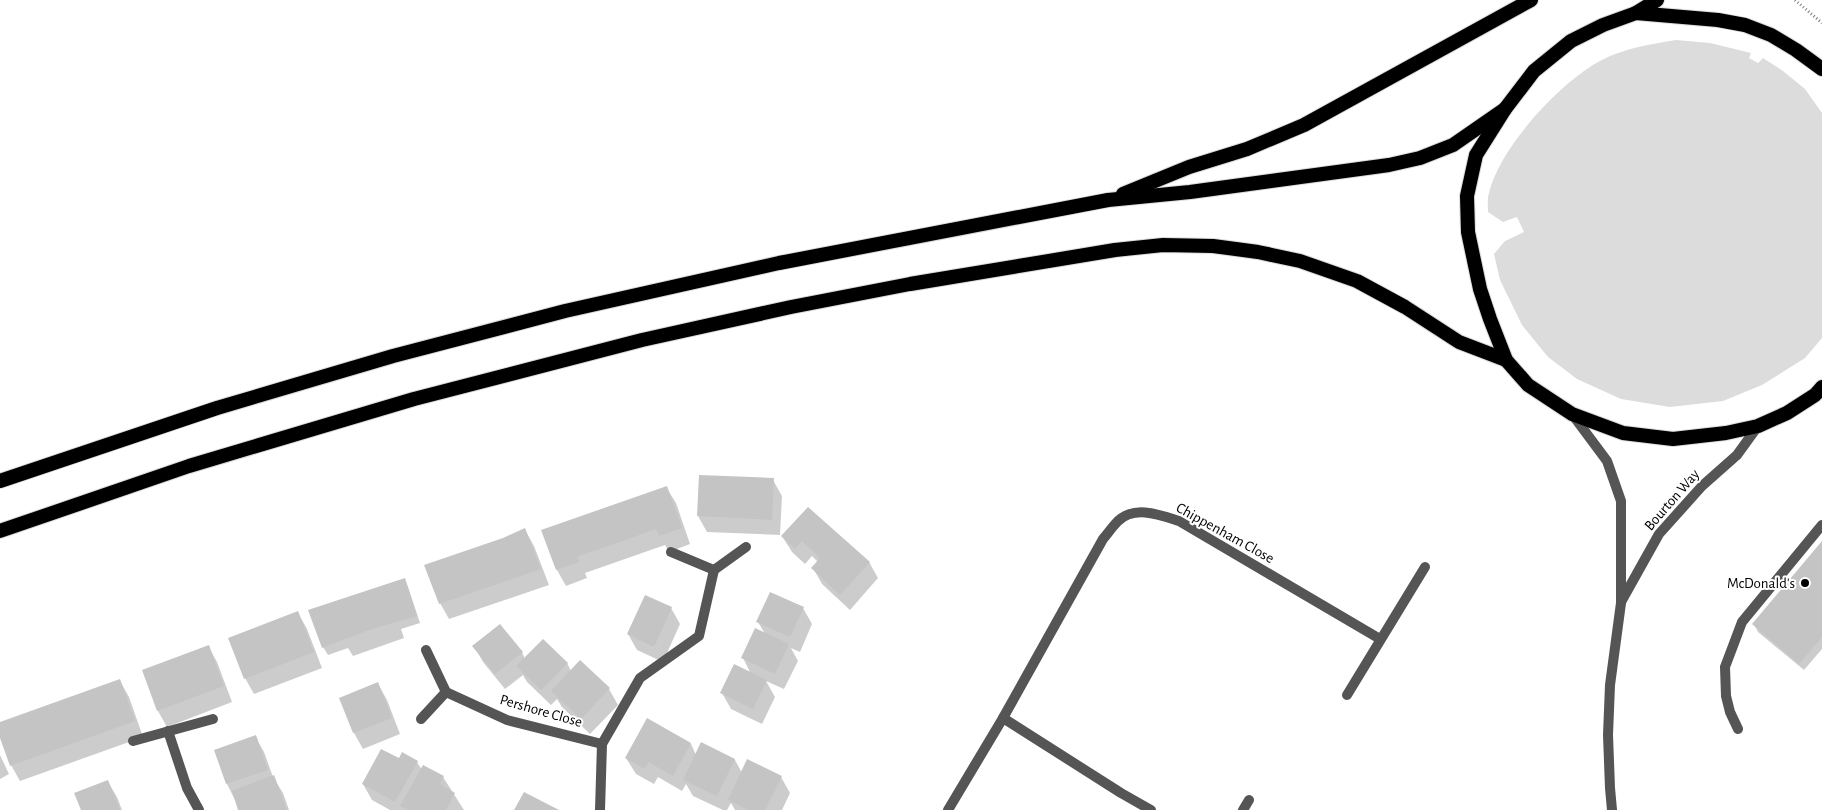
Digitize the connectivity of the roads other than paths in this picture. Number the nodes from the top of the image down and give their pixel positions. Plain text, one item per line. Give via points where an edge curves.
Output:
1 (1531, 0) edge
2 (1657, 0) edge
3 (1636, 13) junction
4 (1822, 69) edge
5 (1505, 110) junction
6 (1108, 200) junction
7 (1506, 360) junction
8 (1820, 392) edge
9 (1572, 414) junction
10 (1758, 426) junction
11 (0, 481) edge
12 (1822, 525) edge
13 (0, 531) edge
14 (746, 547) dead end
15 (671, 552) dead end
16 (1425, 568) dead end
17 (714, 570) junction
18 (1620, 603) junction
19 (1380, 639) junction
20 (426, 650) dead end
21 (446, 692) junction
22 (1347, 695) dead end
23 (1003, 718) junction
24 (212, 719) dead end
25 (421, 719) dead end
26 (1738, 729) dead end
27 (168, 731) junction
28 (133, 741) dead end
29 (602, 744) junction
30 (1249, 800) dead end
31 (199, 810) edge
32 (600, 810) edge
33 (948, 810) edge
34 (1151, 810) edge
35 (1243, 810) edge
36 (1612, 810) edge

1 - 6 highway via 1304,125 1247,149 1189,166
2 - 3 highway
3 - 4 highway via 1745,25 1771,35
3 - 5 highway via 1603,24 1571,41 1534,71
5 - 6 highway via 1453,145 1420,158 1190,192
5 - 7 highway via 1476,155 1468,196 1468,232 1480,288
6 - 11 highway via 779,262 565,311 393,356 217,408
7 - 9 highway via 1528,385
7 - 13 highway via 1459,342 1358,280 1300,261 1213,246 1163,245 1115,250 900,286 642,340 414,399 189,466
8 - 10 highway via 1787,413
9 - 10 highway via 1623,434 1673,439
9 - 18 street, Bourton Way via 1607,461 1621,501
10 - 18 street, Bourton Way via 1736,455 1702,486 1659,534
12 - 26 street via 1742,622 1725,668 1726,696
14 - 17 street
15 - 17 street
16 - 19 street
17 - 29 street via 699,636 640,678
18 - 36 street, Bourton Way via 1610,684 1608,735
19 - 22 street
19 - 23 street, Chippenham Close via 1179,521 1152,513 1133,513 1119,519 1103,539
20 - 21 street
21 - 25 street
21 - 29 street, Pershore Close via 507,720
23 - 33 street, Chippenham Close
23 - 34 street
24 - 27 street
27 - 28 street
27 - 31 street via 187,788
29 - 32 street
30 - 35 street

